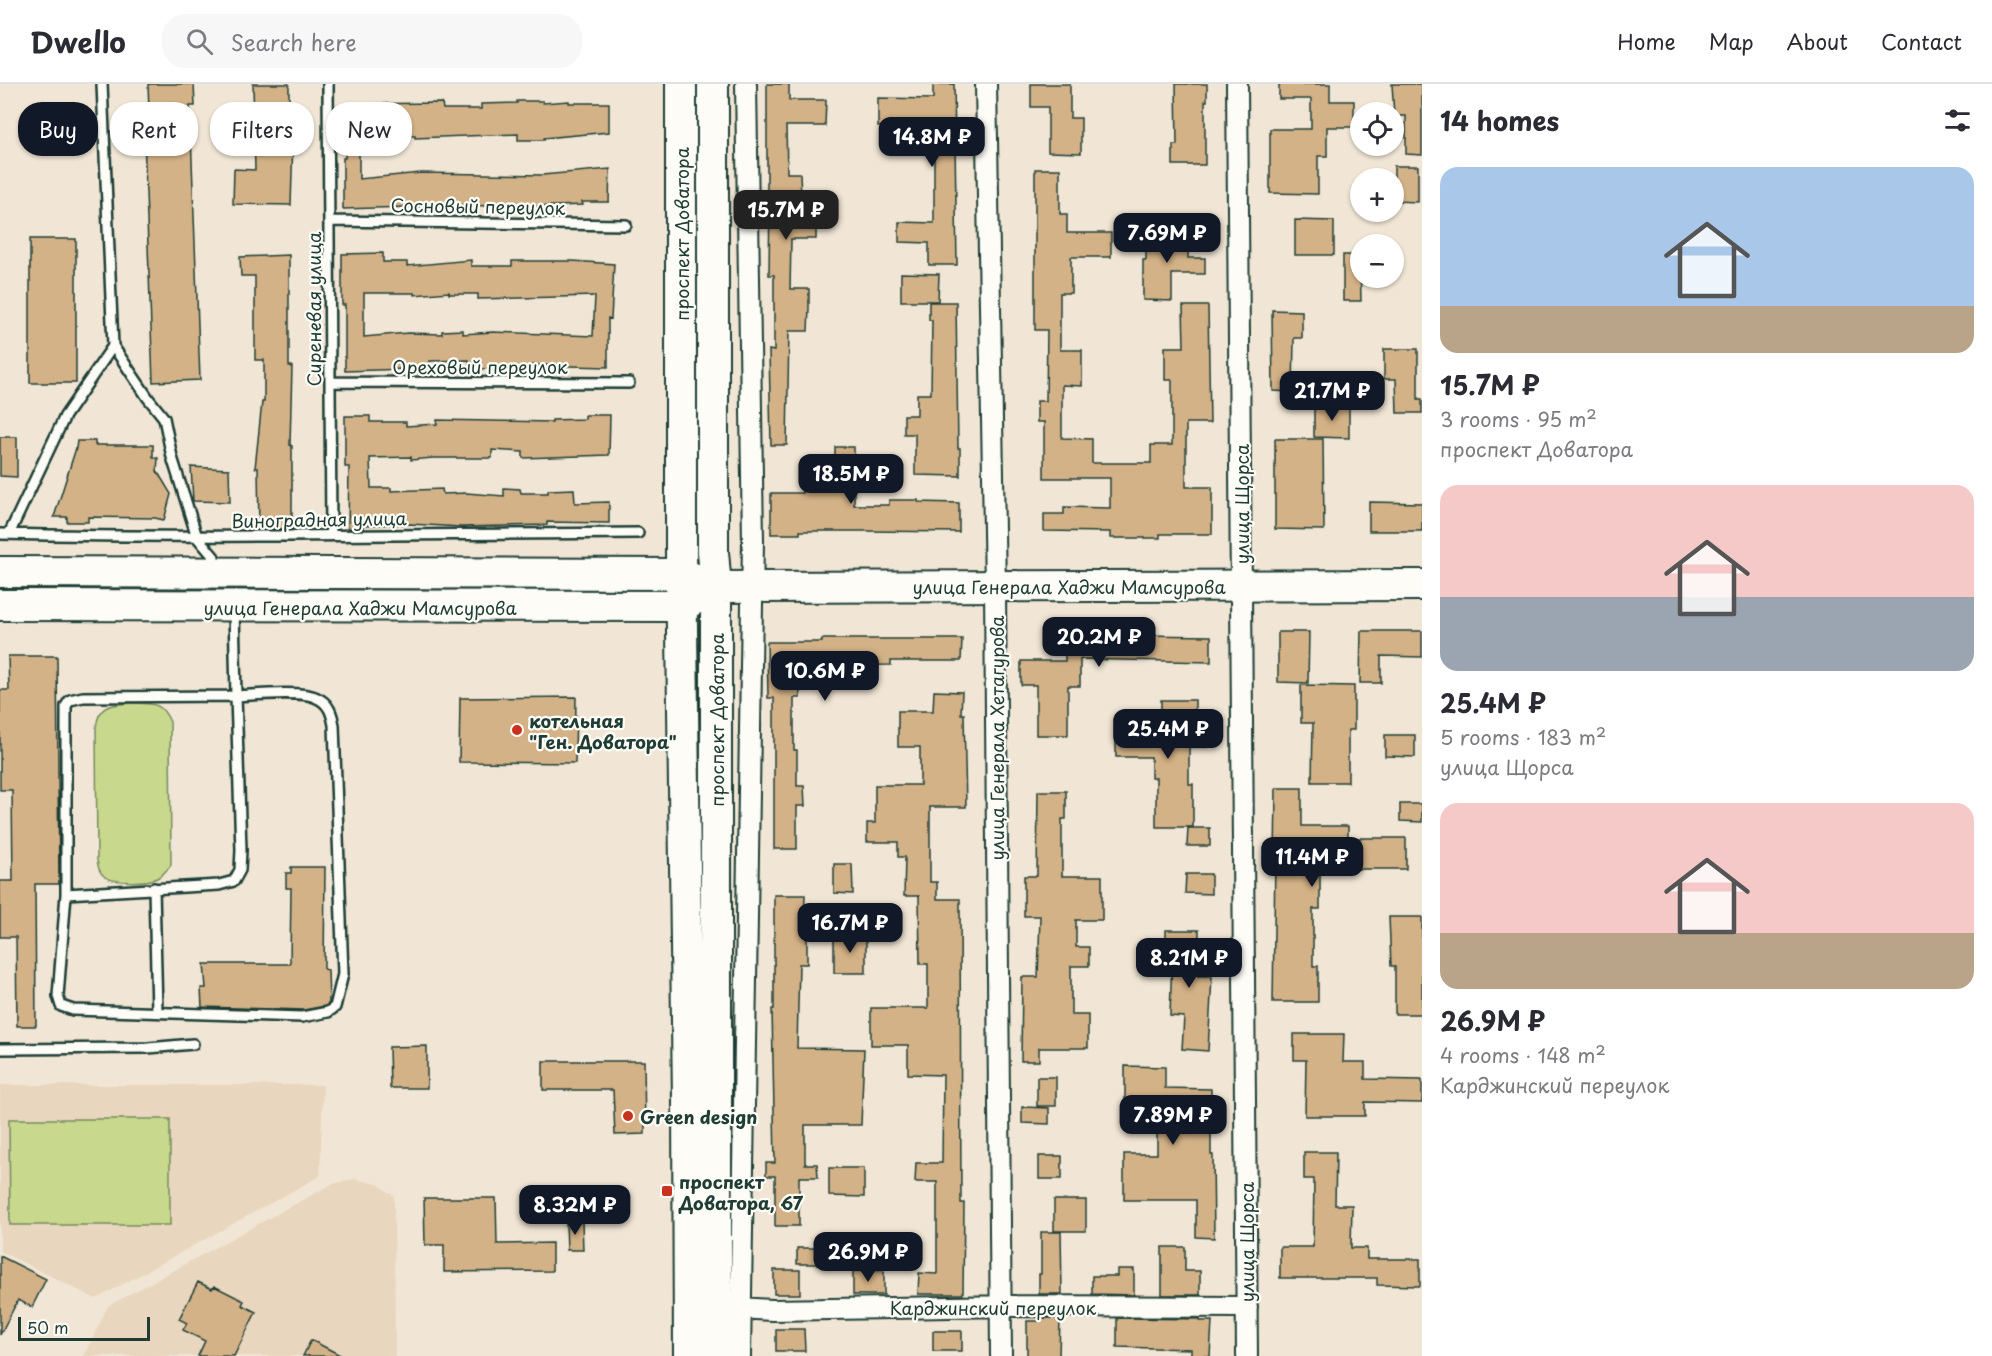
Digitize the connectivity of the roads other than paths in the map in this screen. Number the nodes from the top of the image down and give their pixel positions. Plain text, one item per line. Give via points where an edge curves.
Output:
1 (102, 84) edge
2 (328, 84) edge
3 (681, 84) edge
4 (713, 84) edge
5 (746, 84) edge
6 (986, 84) edge
7 (1237, 84) edge
8 (329, 220) junction
9 (626, 225) dead end
10 (113, 346) junction
11 (330, 382) junction
12 (629, 383) dead end
13 (5, 534) edge
14 (331, 534) junction
15 (638, 534) dead end
16 (197, 537) junction
17 (0, 572) edge
18 (214, 573) junction
19 (340, 574) junction
20 (683, 574) junction
21 (1422, 585) edge
22 (1242, 586) junction
23 (716, 587) junction
24 (752, 587) junction
25 (995, 587) junction
26 (0, 605) edge
27 (683, 606) junction
28 (234, 607) junction
29 (341, 607) junction
30 (236, 696) junction
31 (154, 888) junction
32 (66, 894) junction
33 (157, 1012) junction
34 (193, 1044) dead end
35 (0, 1049) edge
36 (1000, 1306) junction
37 (1247, 1307) junction
38 (740, 1308) junction
39 (689, 1356) edge
40 (716, 1356) edge
41 (740, 1356) edge
42 (1000, 1356) edge
43 (1247, 1356) edge

1 - 10 lane
2 - 8 lane, Сиреневая улица
3 - 20 main road, проспект Доватора
4 - 23 main road, проспект Доватора
5 - 24 street, проспект Доватора
6 - 25 street, улица Генерала Хетагурова
7 - 22 street, улица Щорса
8 - 9 lane, Сосновый переулок
8 - 11 lane, Сиреневая улица
10 - 13 lane via 65,416
10 - 16 lane via 164,418
11 - 12 lane, Ореховый переулок
11 - 14 lane, Сиреневая улица
13 - 16 lane, Виноградная улица
14 - 15 lane, Виноградная улица
14 - 16 lane, Виноградная улица
16 - 18 lane via 214,557
17 - 18 main road, улица Генерала Хаджи Мамсурова
18 - 19 main road, улица Генерала Хаджи Мамсурова
19 - 20 main road, улица Генерала Хаджи Мамсурова
19 - 29 main road
20 - 23 main road, улица Генерала Хаджи Мамсурова
20 - 27 main road, проспект Доватора
21 - 22 main road, улица Генерала Хаджи Мамсурова
22 - 25 main road, улица Генерала Хаджи Мамсурова
22 - 37 street, улица Щорса
23 - 24 main road, улица Генерала Хаджи Мамсурова
23 - 27 main road, улица Генерала Хаджи Мамсурова
23 - 40 main road, проспект Доватора
24 - 25 main road, улица Генерала Хаджи Мамсурова
24 - 38 street, проспект Доватора
25 - 36 street, улица Генерала Хетагурова
26 - 28 main road, улица Генерала Хаджи Мамсурова
27 - 29 main road, улица Генерала Хаджи Мамсурова
27 - 39 main road, проспект Доватора
28 - 29 main road, улица Генерала Хаджи Мамсурова
28 - 30 lane
30 - 31 lane via 240,870 234,881 219,885
30 - 32 lane via 70,700 66,706
30 - 33 lane via 317,697 332,713 343,974 340,993 328,1012 302,1017
31 - 32 lane
31 - 33 lane
32 - 33 lane via 58,996 61,1006 73,1010
34 - 35 lane
36 - 37 street, Карджинский переулок
36 - 38 street, Карджинский переулок
36 - 42 street, улица Генерала Хетагурова
37 - 43 street, улица Щорса
38 - 41 street, проспект Доватора

